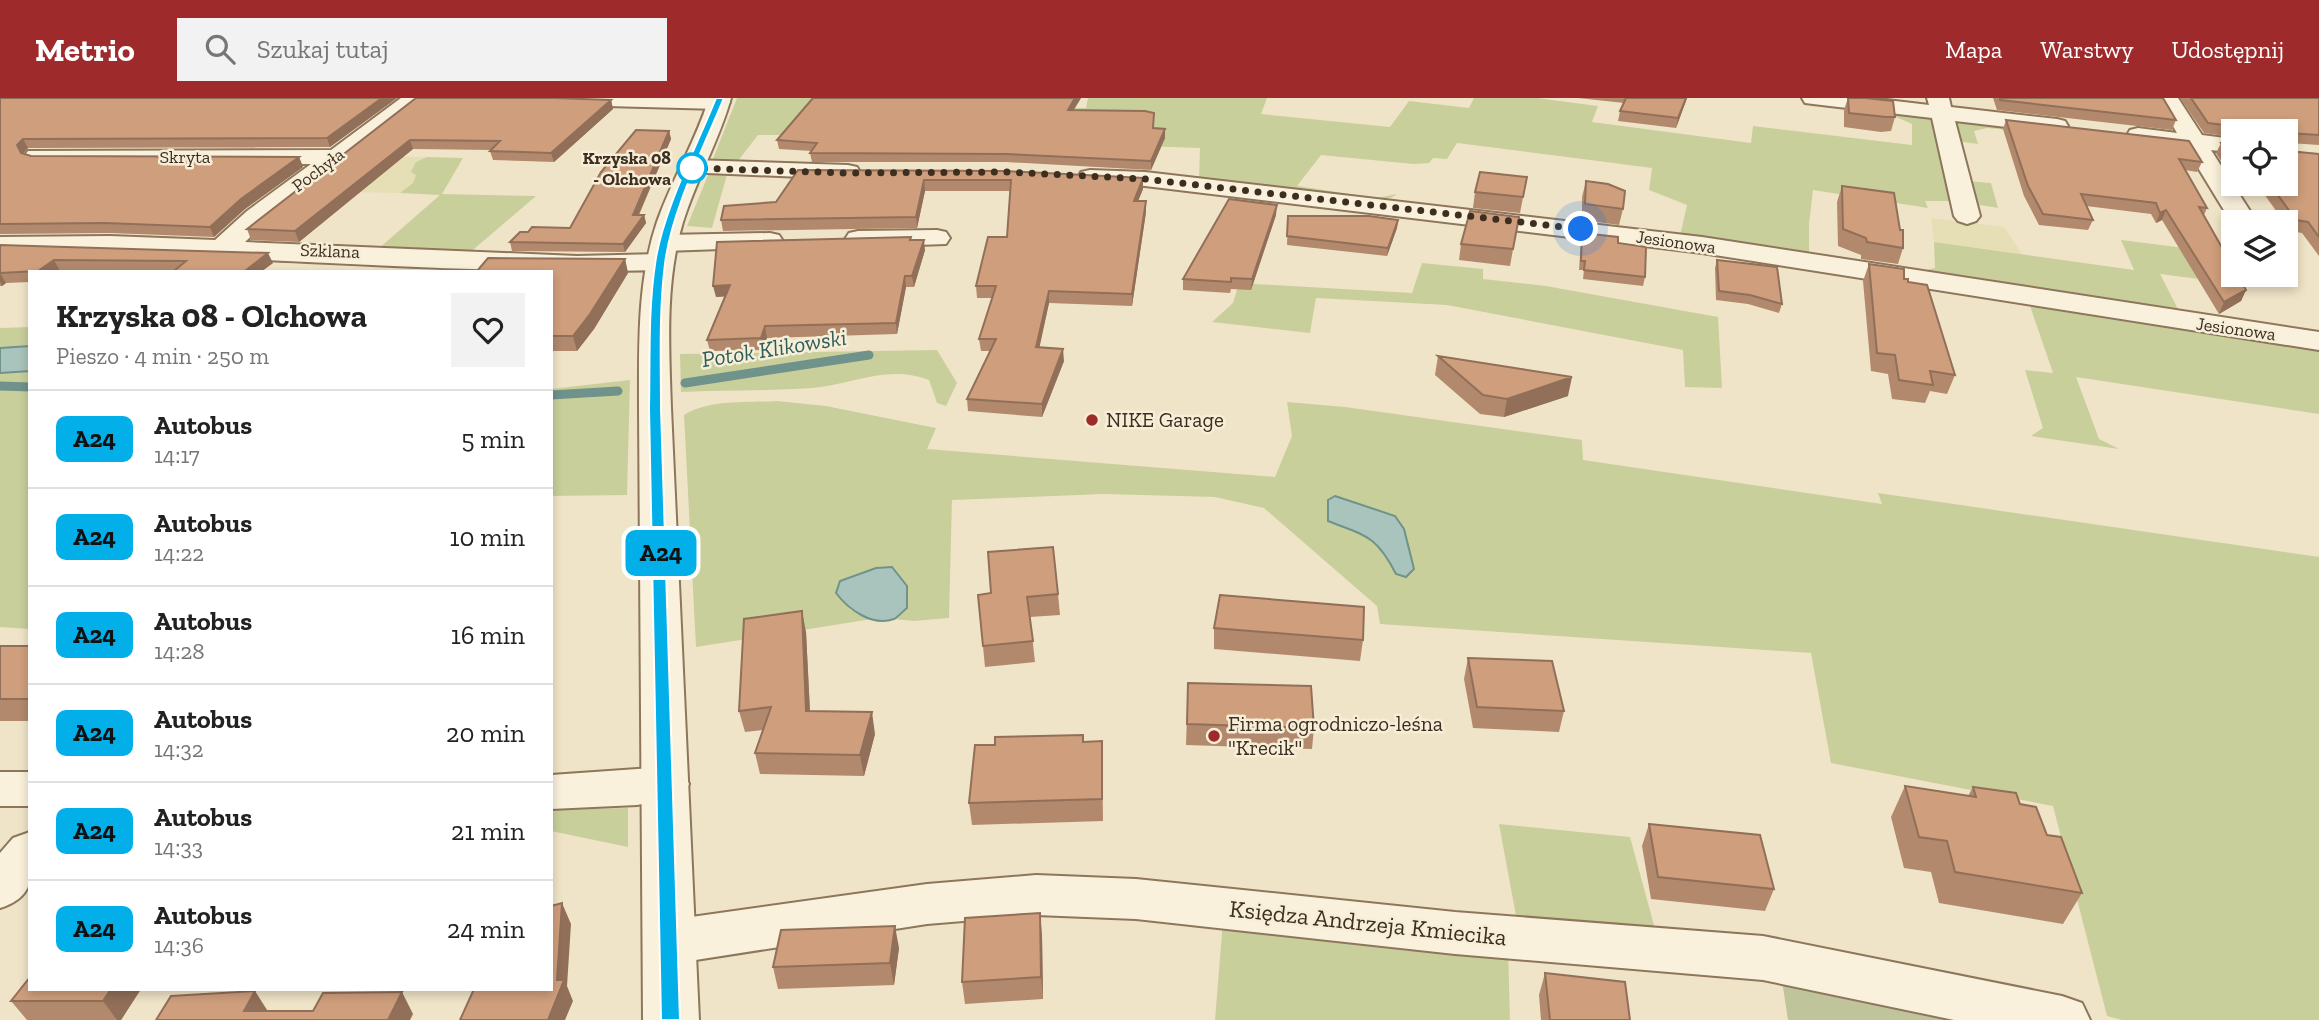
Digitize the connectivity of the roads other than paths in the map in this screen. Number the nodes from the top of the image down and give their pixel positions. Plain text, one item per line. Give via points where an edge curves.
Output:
1 (415, 98) edge
2 (531, 98) edge
3 (1813, 98) edge
4 (2167, 98) edge
5 (719, 100) edge
6 (1941, 105) edge
7 (2076, 128) edge
8 (2116, 133) edge
9 (2196, 142) junction
10 (2221, 145) edge
11 (36, 156) edge
12 (335, 157) junction
13 (693, 167) junction
14 (872, 172) edge
15 (1062, 175) edge
16 (2237, 210) edge
17 (1967, 216) dead end
18 (937, 238) dead end
19 (800, 240) edge
20 (828, 240) edge
21 (0, 245) edge
22 (224, 247) junction
23 (662, 253) junction
24 (2319, 341) edge
25 (666, 784) junction
26 (0, 789) edge
27 (28, 789) edge
28 (553, 792) edge
29 (28, 853) edge
30 (0, 888) edge
31 (670, 942) junction
32 (671, 1020) edge
33 (2062, 1020) edge

1 - 12 street, Pochyła
2 - 5 street
3 - 6 street
4 - 9 street
5 - 13 street
6 - 7 street
6 - 17 street
8 - 9 street
9 - 10 street
9 - 16 street
11 - 12 street, Skryta
12 - 22 street, Pochyła
13 - 14 street
13 - 23 street
15 - 24 street, Jesionowa via 1145,179 1676,242
18 - 20 street
19 - 23 street, Szklana
21 - 22 street, Szklana
22 - 23 street, Szklana via 578,264
23 - 25 street via 655,370
25 - 28 street
25 - 31 street
26 - 27 street
29 - 30 street
31 - 32 street
31 - 33 street, Księdza Andrzeja Kmiecika via 927,904 1036,895 1136,899 1455,933 1763,958

